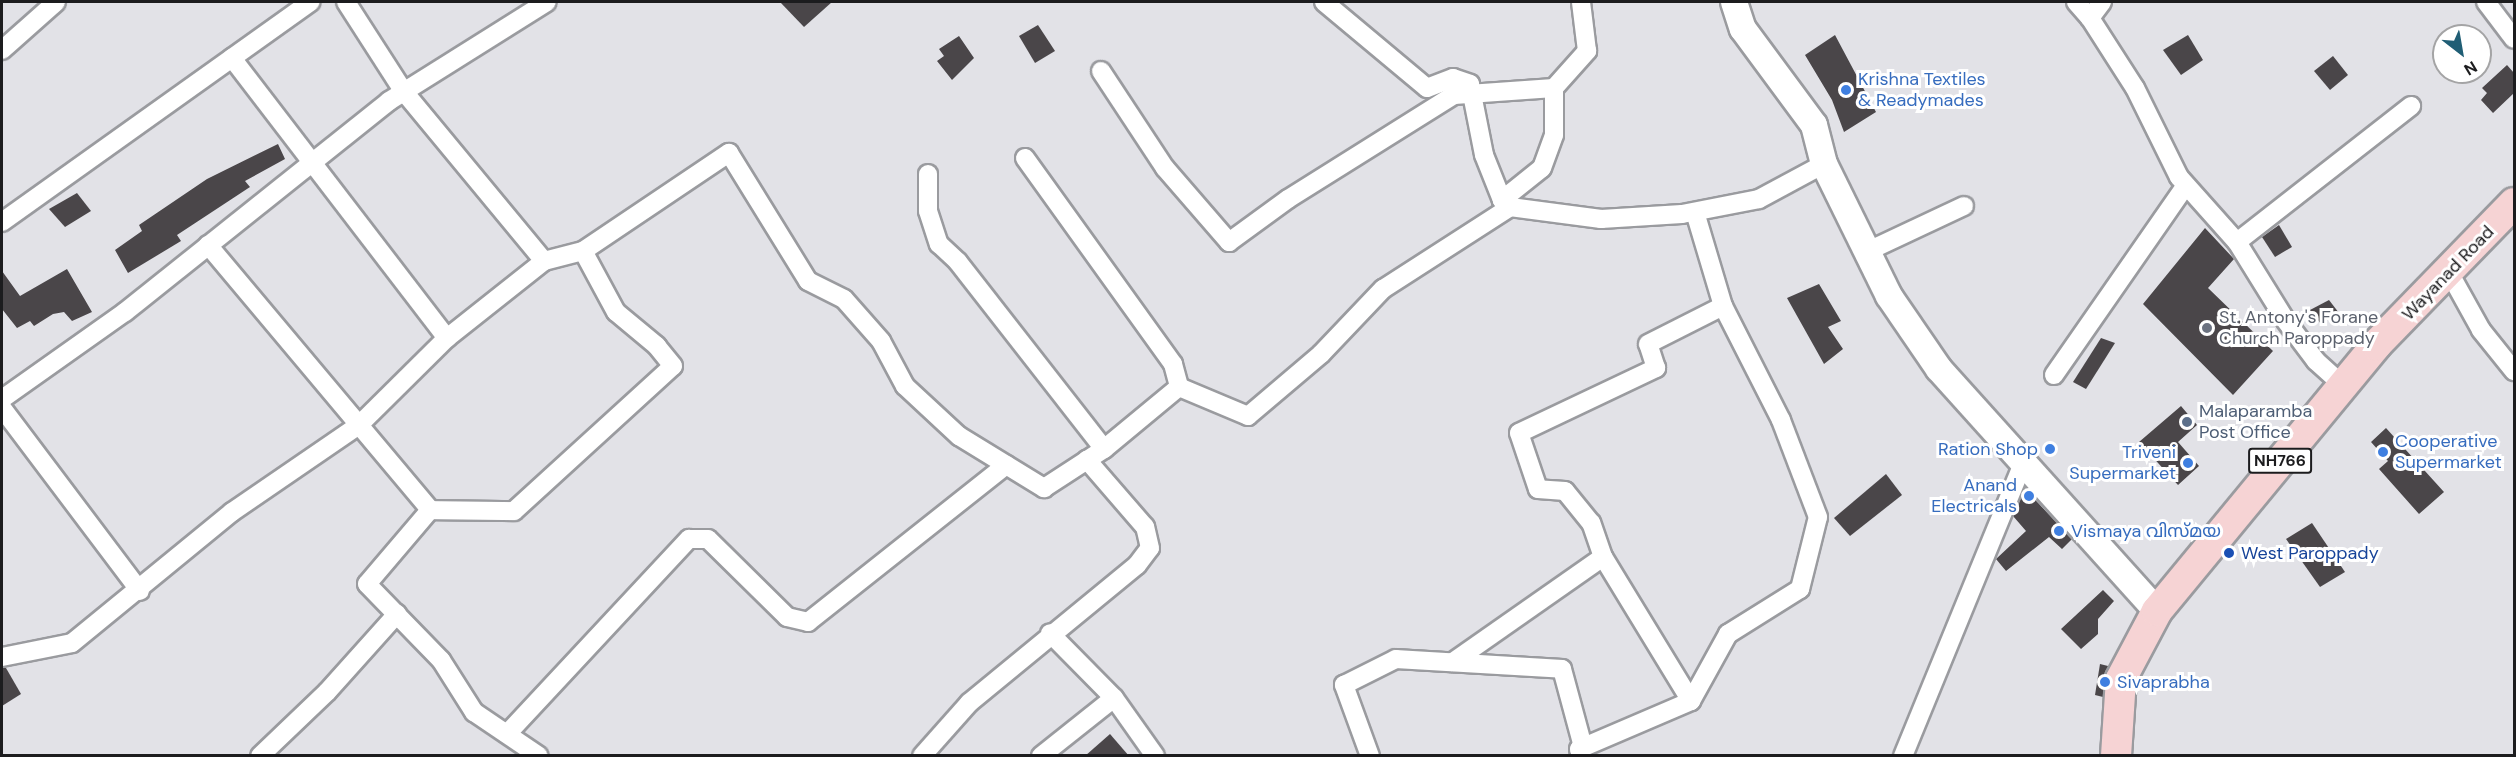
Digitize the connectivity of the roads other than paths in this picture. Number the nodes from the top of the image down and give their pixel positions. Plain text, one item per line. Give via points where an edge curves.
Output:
1 (56, 2) edge
2 (310, 2) edge
3 (346, 2) edge
4 (547, 2) edge
5 (1324, 2) edge
6 (1581, 2) edge
7 (1734, 2) edge
8 (2076, 2) edge
9 (2102, 2) edge
10 (2486, 2) edge
11 (2090, 18) junction
12 (2514, 39) edge
13 (2, 50) edge
14 (232, 58) junction
15 (1101, 71) dead end
16 (1554, 88) junction
17 (404, 92) junction
18 (1475, 93) junction
19 (2411, 106) dead end
20 (1025, 159) dead end
21 (1824, 164) junction
22 (311, 165) junction
23 (928, 174) dead end
24 (2186, 185) junction
25 (2514, 203) edge
26 (1506, 204) junction
27 (1964, 206) dead end
28 (1695, 212) junction
29 (2, 222) edge
30 (2237, 242) junction
31 (208, 245) junction
32 (583, 251) junction
33 (1868, 252) junction
34 (544, 261) junction
35 (2450, 274) junction
36 (1723, 306) junction
37 (447, 338) junction
38 (2514, 371) edge
39 (2054, 375) dead end
40 (2343, 385) junction
41 (1179, 387) junction
42 (2, 399) edge
43 (2, 408) edge
44 (359, 424) junction
45 (1104, 449) junction
46 (1087, 460) junction
47 (2023, 463) junction
48 (1006, 465) junction
49 (430, 510) junction
50 (1603, 557) junction
51 (140, 591) junction
52 (2157, 611) junction
53 (397, 614) junction
54 (1050, 633) junction
55 (2, 657) edge
56 (1453, 662) junction
57 (1114, 698) junction
58 (1691, 701) junction
59 (507, 734) junction
60 (1582, 751) edge
61 (261, 756) edge
62 (539, 756) edge
63 (921, 756) edge
64 (1041, 756) edge
65 (1155, 756) edge
66 (1370, 756) edge
67 (1904, 756) edge
68 (2116, 756) edge

1 - 13 street
2 - 14 street
3 - 17 street
4 - 17 street
5 - 18 street via 1427,88 1460,78
6 - 16 street via 1587,51
7 - 21 main road via 1743,29 1814,125
8 - 11 street
9 - 11 street
10 - 12 street
11 - 24 street
14 - 22 street
14 - 29 street
15 - 18 street via 1165,168 1230,242 1288,199 1454,95
16 - 18 street
16 - 26 street via 1554,135 1542,168
17 - 22 street
17 - 34 street
18 - 26 street via 1484,155
19 - 30 street
20 - 41 street via 1173,364
21 - 28 street via 1759,198
21 - 33 main road
22 - 31 street
22 - 37 street
23 - 45 street via 928,211 939,244 958,262
24 - 30 street
24 - 39 street
25 - 35 highway, Wayanad Road / NH766
26 - 28 street via 1600,219
26 - 41 street via 1383,290 1321,354 1248,416
27 - 33 street
28 - 36 street
30 - 40 street via 2286,321 2316,361
31 - 42 street via 125,312
31 - 44 street
32 - 34 street
32 - 48 street via 729,153 808,281 844,299 880,341 905,386 959,436
32 - 49 street via 616,312 657,345 673,366 514,511
33 - 47 main road via 1889,296 1939,369
34 - 37 street
35 - 38 street via 2481,330
35 - 40 highway, Wayanad Road / NH766 via 2376,345
36 - 50 street via 1648,344 1656,368 1519,433 1538,489 1565,491 1591,523
36 - 58 street via 1781,420 1818,517 1800,589 1728,634
37 - 44 street
40 - 52 highway, Wayanad Road / NH766
41 - 45 street
43 - 51 street
44 - 49 street
44 - 51 street via 232,512
45 - 46 street
46 - 48 street via 1044,488
46 - 54 street via 1145,527 1150,548 1137,565
47 - 52 main road
47 - 67 street
48 - 59 street via 808,622 787,617 708,539 689,539
49 - 53 street via 368,584
50 - 56 street
50 - 58 street
51 - 55 street via 72,643
52 - 68 highway, Wayanad Road / NH766 via 2121,679
53 - 59 street via 441,660 474,712
53 - 61 street via 327,692
54 - 57 street
54 - 63 street via 969,703
56 - 60 street via 1562,669
56 - 66 street via 1396,659 1344,685
57 - 64 street
57 - 65 street
58 - 60 street
59 - 62 street

